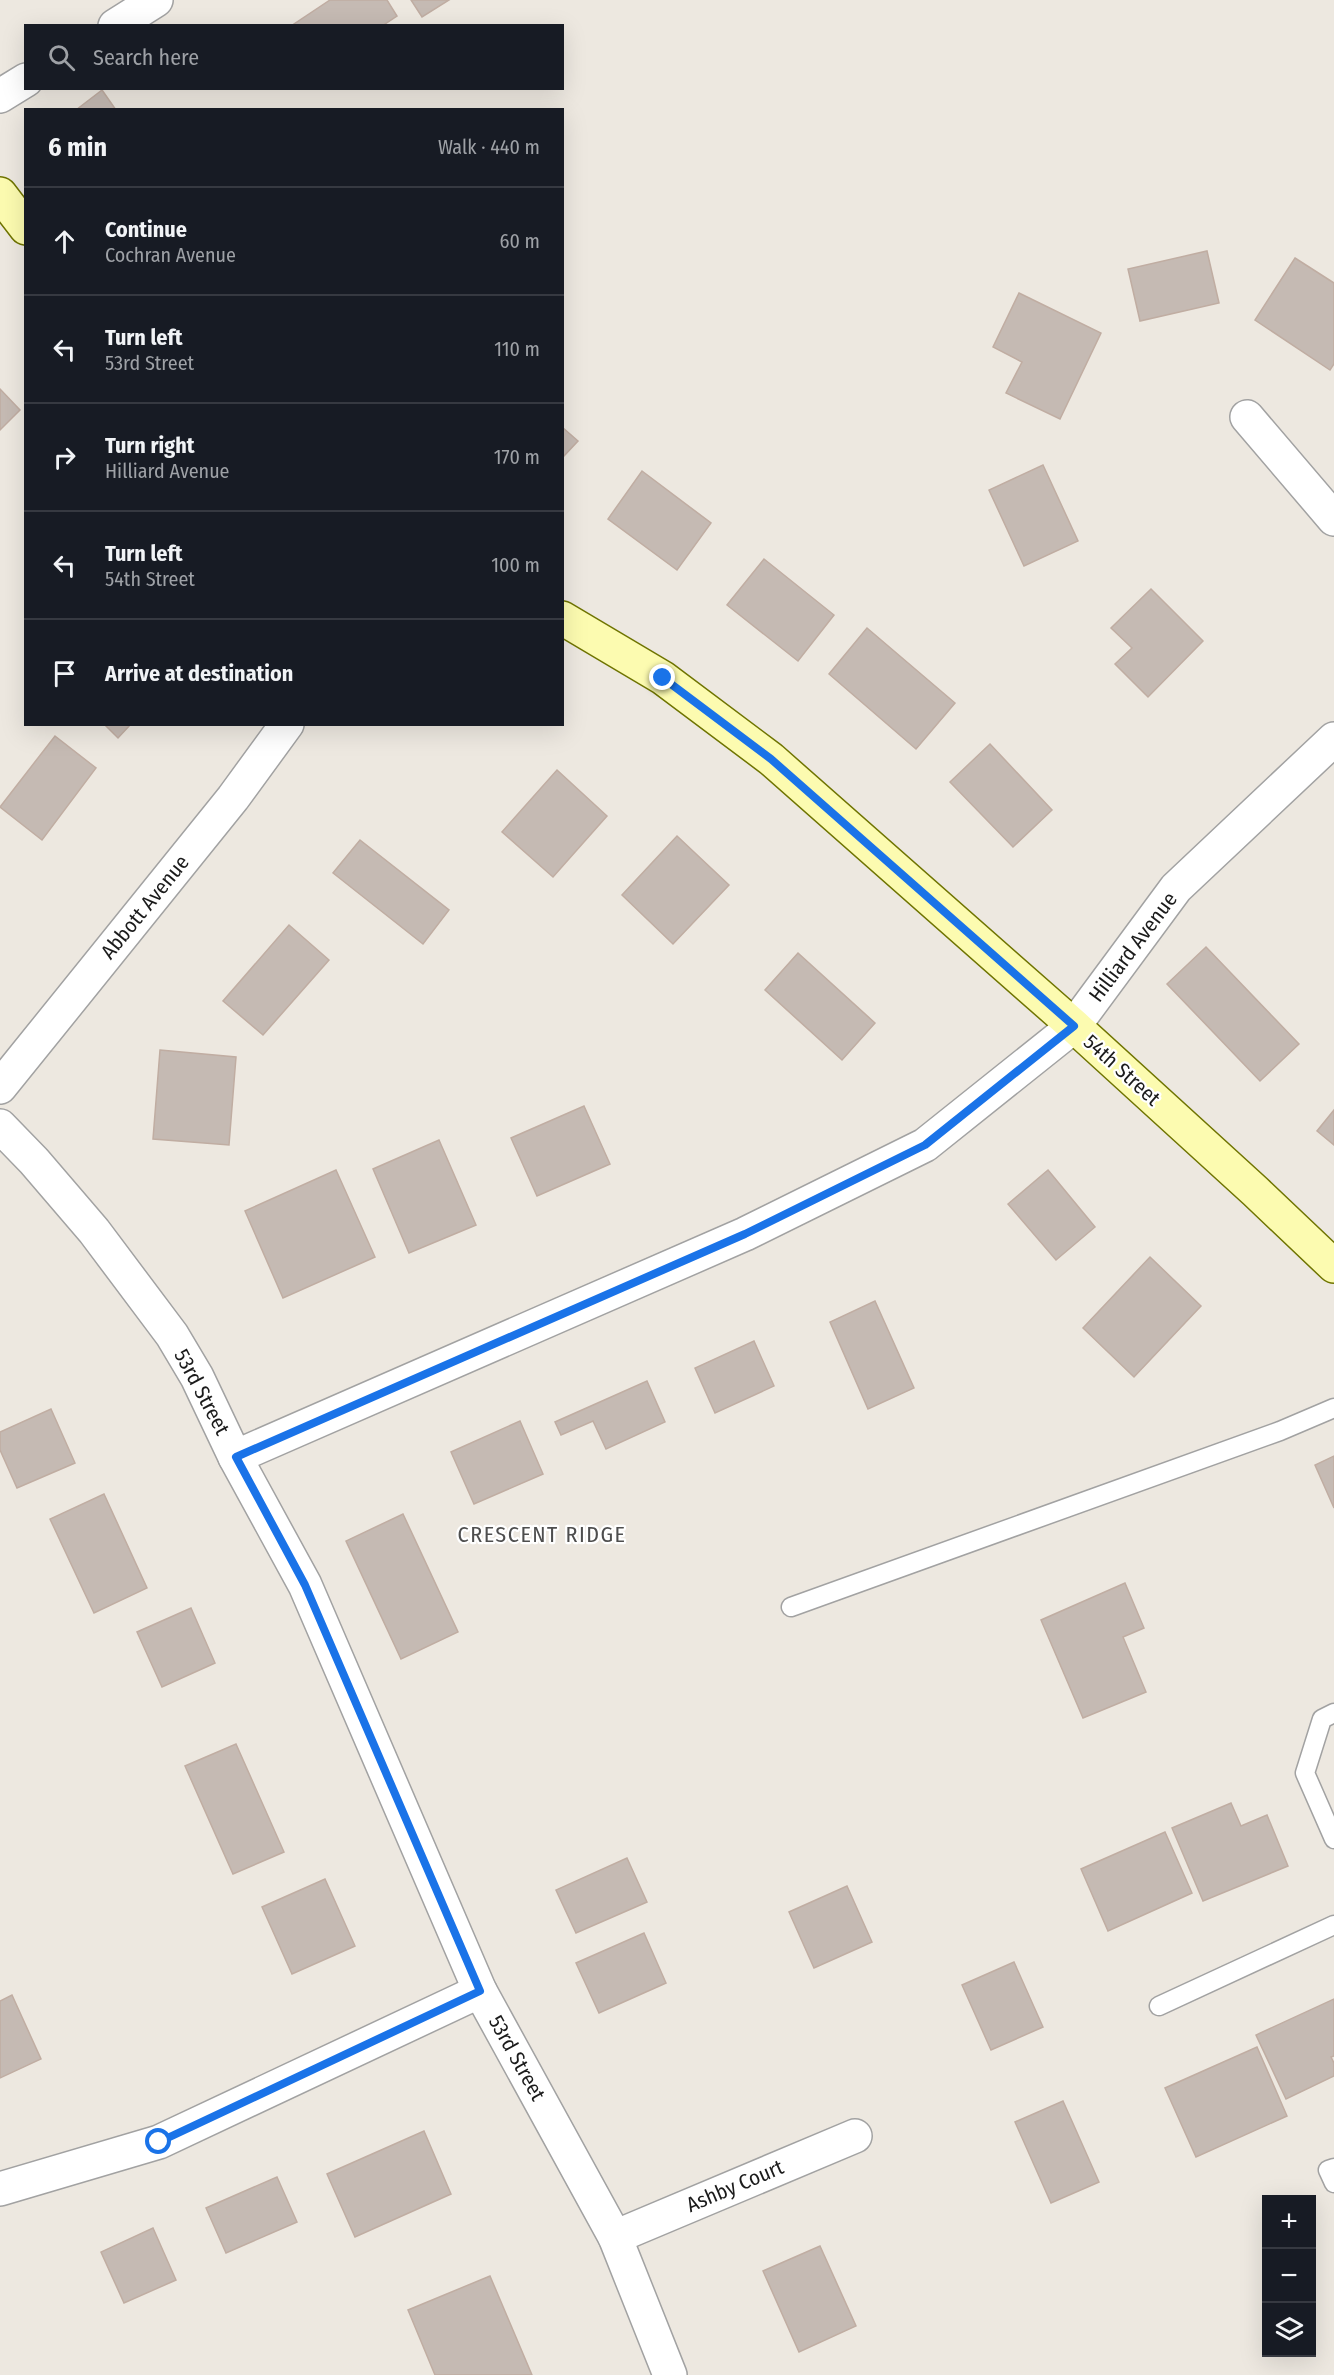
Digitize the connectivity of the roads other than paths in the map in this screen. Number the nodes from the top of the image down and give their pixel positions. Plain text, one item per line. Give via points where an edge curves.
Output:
1 (156, 0) edge
2 (118, 24) edge
3 (24, 82) edge
4 (0, 96) edge
5 (0, 194) edge
6 (24, 225) edge
7 (1247, 417) dead end
8 (1334, 519) edge
9 (564, 619) edge
10 (286, 726) edge
11 (1334, 739) edge
12 (1074, 1026) junction
13 (0, 1087) edge
14 (0, 1126) edge
15 (1334, 1266) edge
16 (1334, 1408) edge
17 (236, 1457) junction
18 (791, 1607) dead end
19 (1334, 1713) edge
20 (1334, 1839) edge
21 (1334, 1925) edge
22 (480, 1991) junction
23 (1159, 2006) dead end
24 (855, 2136) dead end
25 (1334, 2168) edge
26 (1334, 2183) edge
27 (0, 2189) edge
28 (615, 2237) junction
29 (670, 2375) edge

1 - 2 street
3 - 4 street
5 - 6 main road
7 - 8 street
9 - 12 main road, 54th Street via 663,678 771,759
10 - 13 street, Abbott Avenue via 233,798
11 - 12 street, Hilliard Avenue via 1176,888
12 - 15 main road, 54th Street
12 - 17 street, Hilliard Avenue via 925,1145 745,1234
14 - 17 street, 53rd Street via 94,1231 172,1335
16 - 18 lane via 1280,1431
17 - 22 street, 53rd Street via 305,1585
19 - 20 lane via 1322,1719 1305,1773
21 - 23 lane
22 - 27 street via 159,2142
22 - 28 street, 53rd Street
24 - 28 street, Ashby Court
25 - 26 lane via 1328,2170
28 - 29 street, 53rd Street

